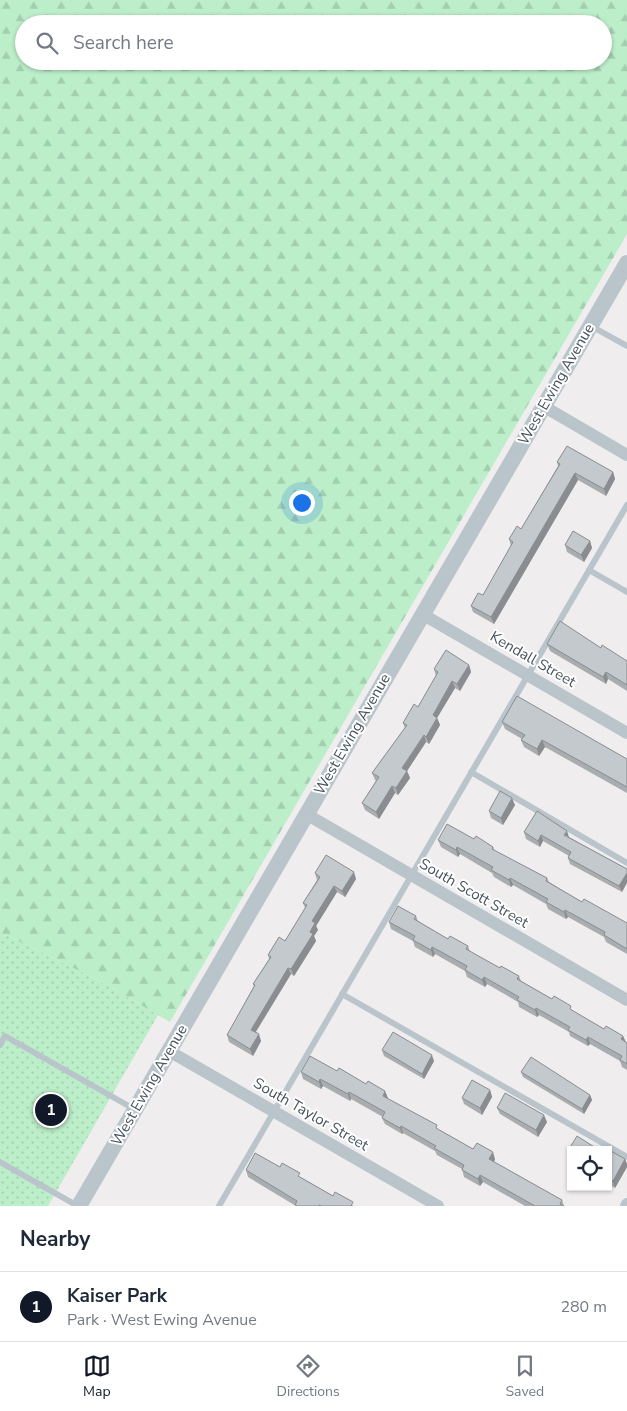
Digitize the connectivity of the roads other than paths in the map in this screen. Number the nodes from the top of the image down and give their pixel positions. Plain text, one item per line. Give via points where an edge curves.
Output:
1 (627, 263) edge
2 (590, 325) junction
3 (627, 346) edge
4 (544, 406) junction
5 (627, 455) edge
6 (627, 505) edge
7 (589, 570) junction
8 (627, 592) edge
9 (422, 614) junction
10 (528, 675) junction
11 (627, 733) edge
12 (471, 772) junction
13 (306, 814) junction
14 (627, 863) edge
15 (411, 876) junction
16 (342, 994) junction
17 (627, 1000) edge
18 (0, 1045) edge
19 (169, 1051) junction
20 (135, 1109) junction
21 (274, 1111) junction
22 (627, 1157) edge
23 (0, 1162) edge
24 (78, 1206) edge
25 (219, 1206) edge
26 (438, 1206) edge

1 - 2 street, West Ewing Avenue
2 - 3 lane
2 - 4 street, West Ewing Avenue
4 - 5 street
4 - 9 street, West Ewing Avenue
6 - 7 lane
7 - 8 lane
7 - 10 lane
9 - 10 street, Kendall Street
9 - 13 street, West Ewing Avenue
10 - 11 street, Kendall Street
10 - 12 lane
12 - 14 lane
12 - 15 lane
13 - 15 street, South Scott Street
13 - 19 street, West Ewing Avenue
15 - 16 lane
15 - 17 street, South Scott Street
16 - 21 lane
16 - 22 lane
18 - 20 lane via 5,1036
19 - 20 street, West Ewing Avenue
19 - 21 street, South Taylor Street
20 - 24 street, West Ewing Avenue
21 - 25 lane
21 - 26 street, South Taylor Street
23 - 24 lane

